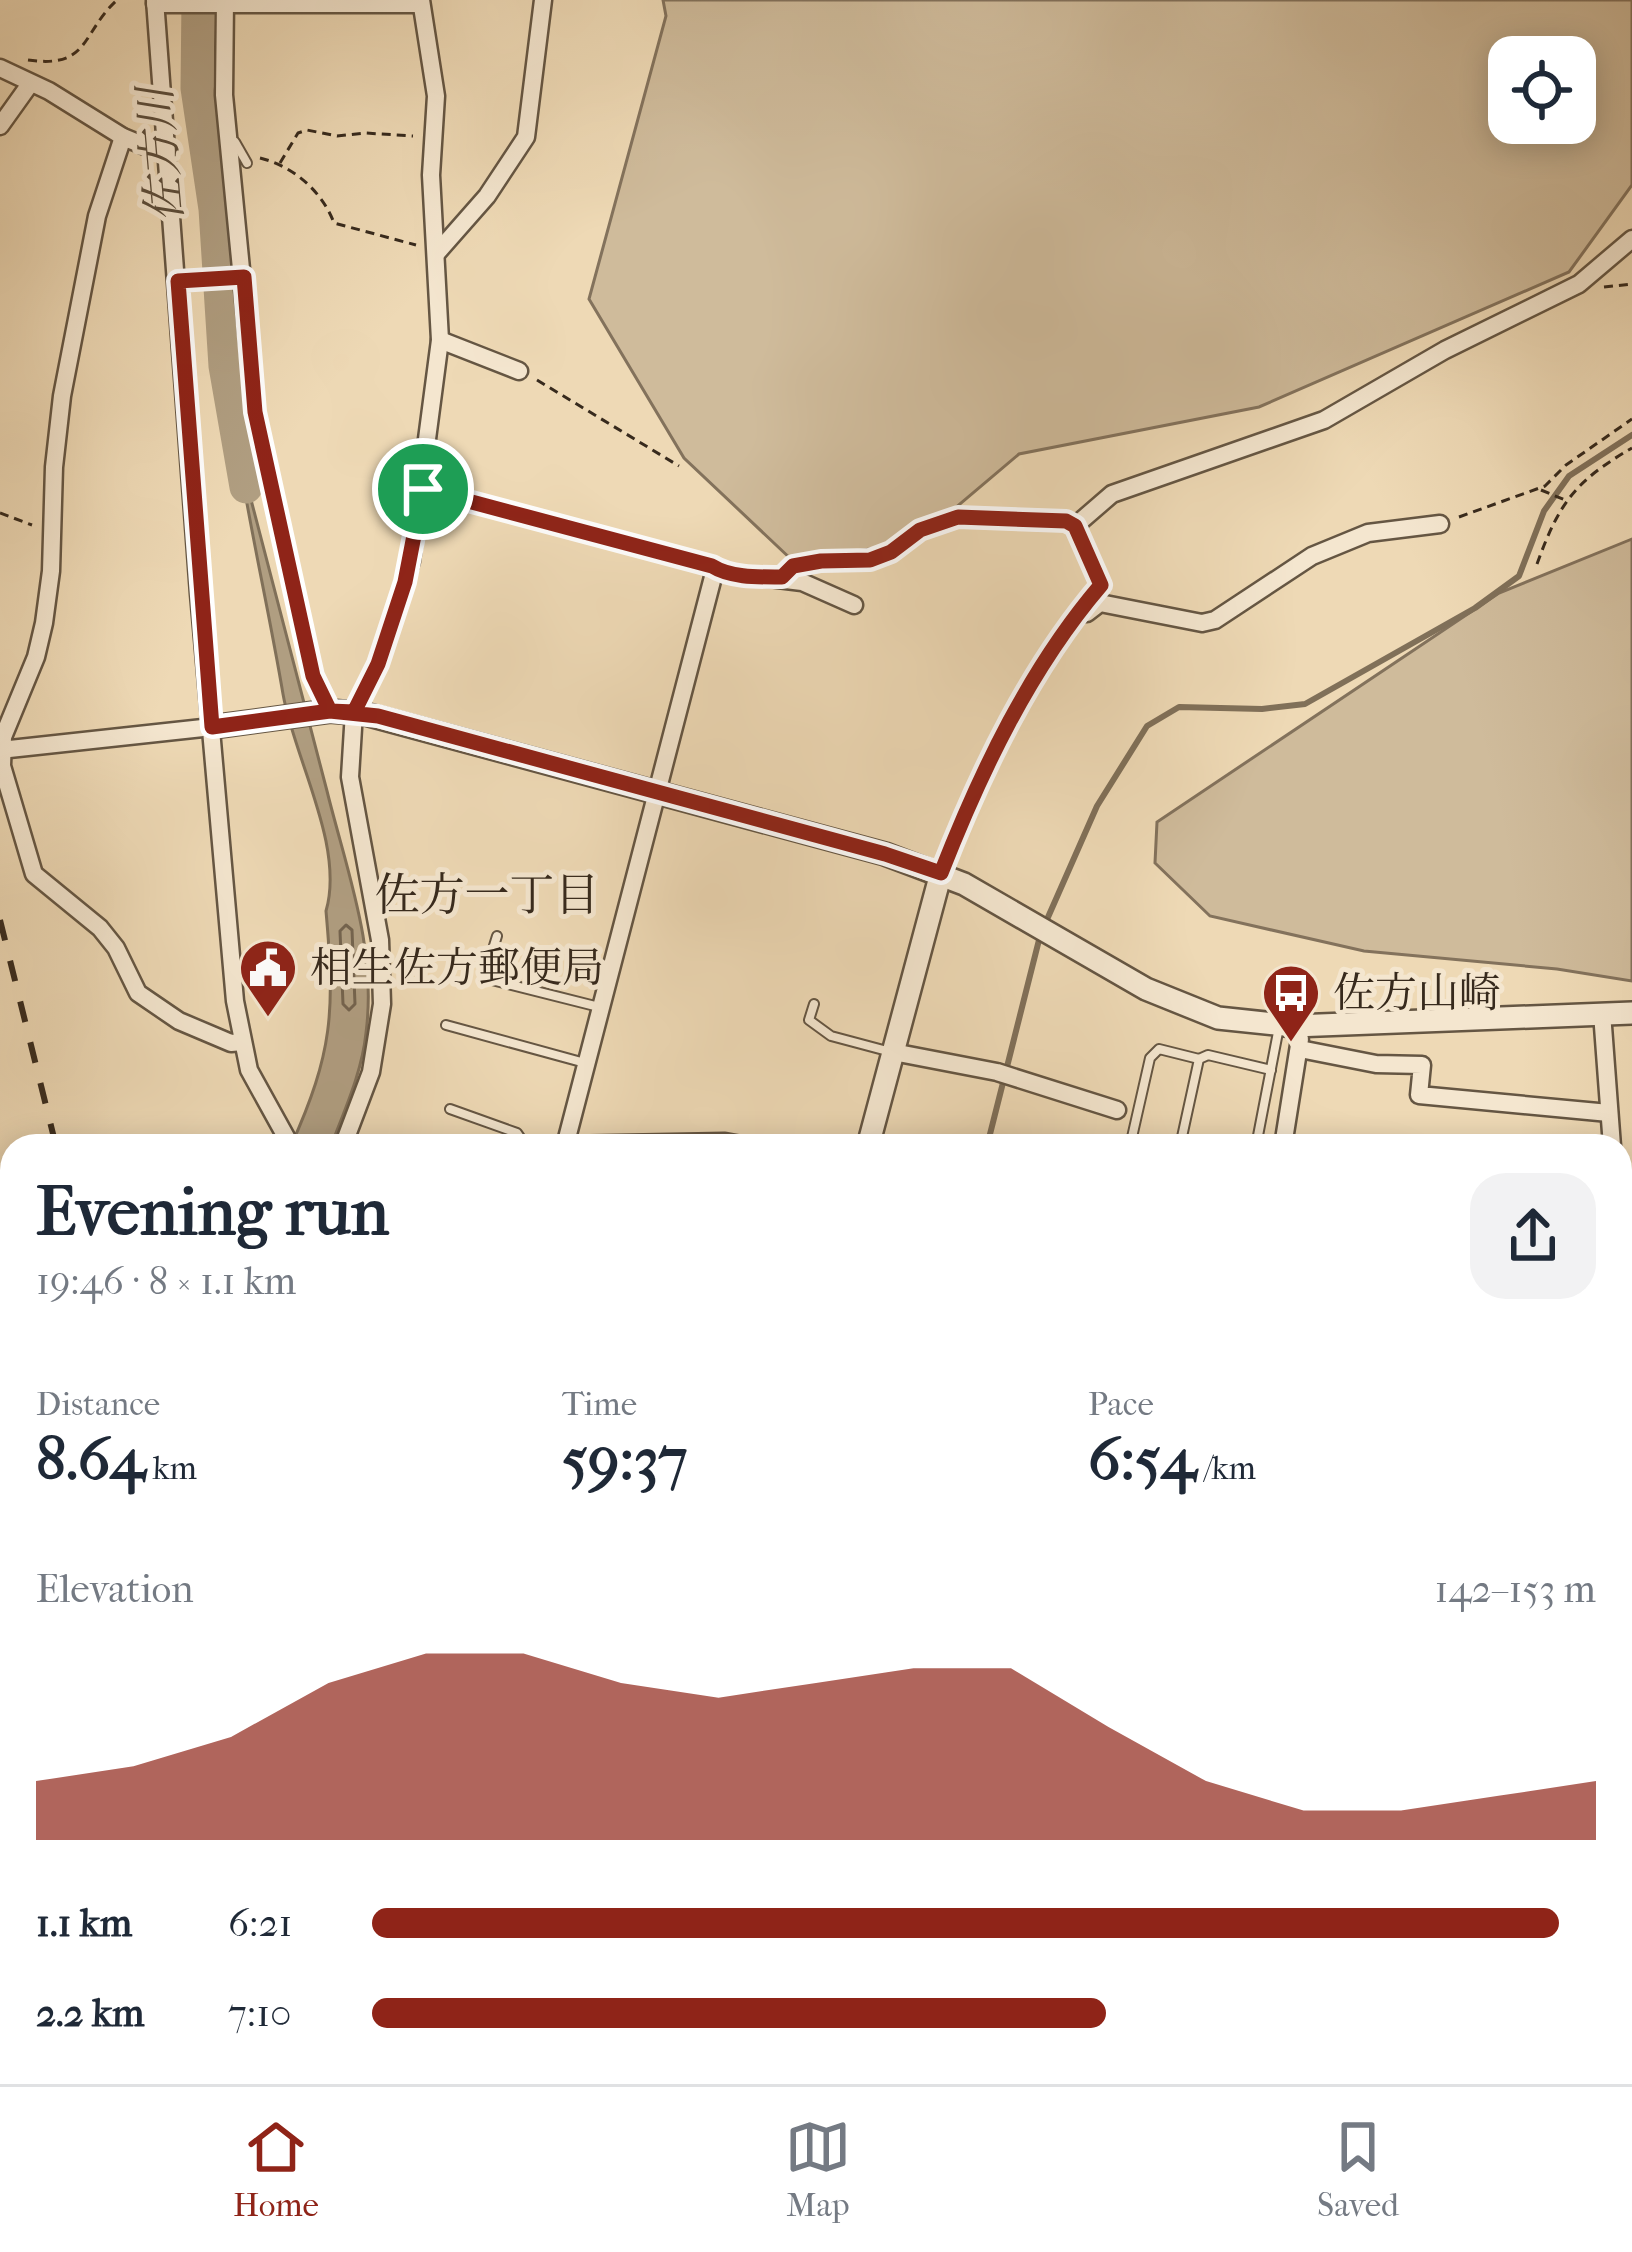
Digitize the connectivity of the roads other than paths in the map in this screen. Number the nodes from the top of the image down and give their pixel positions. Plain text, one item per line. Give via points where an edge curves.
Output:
1 (543, 0) edge
2 (301, 2) edge
3 (421, 2) edge
4 (166, 3) edge
5 (225, 3) edge
6 (15, 76) edge
7 (0, 126) edge
8 (228, 130) junction
9 (124, 137) junction
10 (167, 155) junction
11 (244, 159) road end
12 (1632, 239) edge
13 (435, 253) junction
14 (440, 340) junction
15 (519, 371) road end
16 (423, 489) junction
17 (1440, 524) road end
18 (1075, 526) junction
19 (718, 572) junction
20 (782, 577) junction
21 (854, 605) dead end
22 (1078, 612) junction
23 (326, 712) junction
24 (354, 712) junction
25 (212, 727) junction
26 (0, 750) edge
27 (656, 790) junction
28 (941, 873) junction
29 (497, 936) dead end
30 (814, 1004) dead end
31 (601, 1007) junction
32 (1602, 1013) junction
33 (1632, 1013) edge
34 (446, 1025) dead end
35 (1293, 1034) junction
36 (242, 1042) junction
37 (893, 1052) junction
38 (1199, 1059) junction
39 (586, 1063) junction
40 (1271, 1070) junction
41 (451, 1109) dead end
42 (1117, 1110) joint
43 (1609, 1113) junction
44 (1135, 1118) junction
45 (281, 1134) edge
46 (348, 1134) edge
47 (519, 1134) edge
48 (568, 1134) edge
49 (871, 1134) edge
50 (1132, 1134) edge
51 (1183, 1134) edge
52 (1258, 1134) edge
53 (1283, 1134) edge
54 (1611, 1134) edge

1 - 13 street via 526,137
2 - 3 street
2 - 5 street
3 - 13 street via 436,96
4 - 5 street
4 - 10 street
5 - 8 street
6 - 7 street via 9,119
6 - 9 street
8 - 11 lane
8 - 23 street via 255,412
9 - 10 street
9 - 26 street via 102,197 62,396 51,572 36,657
10 - 25 street
12 - 18 street via 1579,284 1324,420 1112,494
13 - 14 street
14 - 15 street
14 - 16 street
16 - 19 street
16 - 24 street via 405,582
17 - 22 street via 1368,533 1312,556 1215,620 1100,603
18 - 20 street via 958,517 870,560 793,566
18 - 22 street via 1101,585
19 - 20 street
19 - 27 street
20 - 21 street
22 - 28 street via 1039,667
23 - 24 street
23 - 25 street
24 - 27 street
24 - 46 street via 350,777 380,940 382,1004 371,1072
25 - 26 street
25 - 36 street
26 - 36 street via 34,874 100,928 138,993 179,1021
27 - 28 street
27 - 31 street
28 - 35 street via 1146,989
28 - 37 street
29 - 31 lane via 484,978
30 - 37 lane via 809,1020 819,1030
31 - 39 street
32 - 33 street
32 - 35 street
32 - 43 street
34 - 39 lane
35 - 40 lane
35 - 43 street via 1376,1064 1422,1065 1419,1095
35 - 53 street
36 - 45 street
37 - 42 street via 1004,1074
37 - 49 street
38 - 40 lane
38 - 44 lane via 1160,1049 1150,1058
38 - 51 lane
39 - 48 street
40 - 52 lane
41 - 47 lane
42 - 44 lane
43 - 54 street
44 - 50 lane

